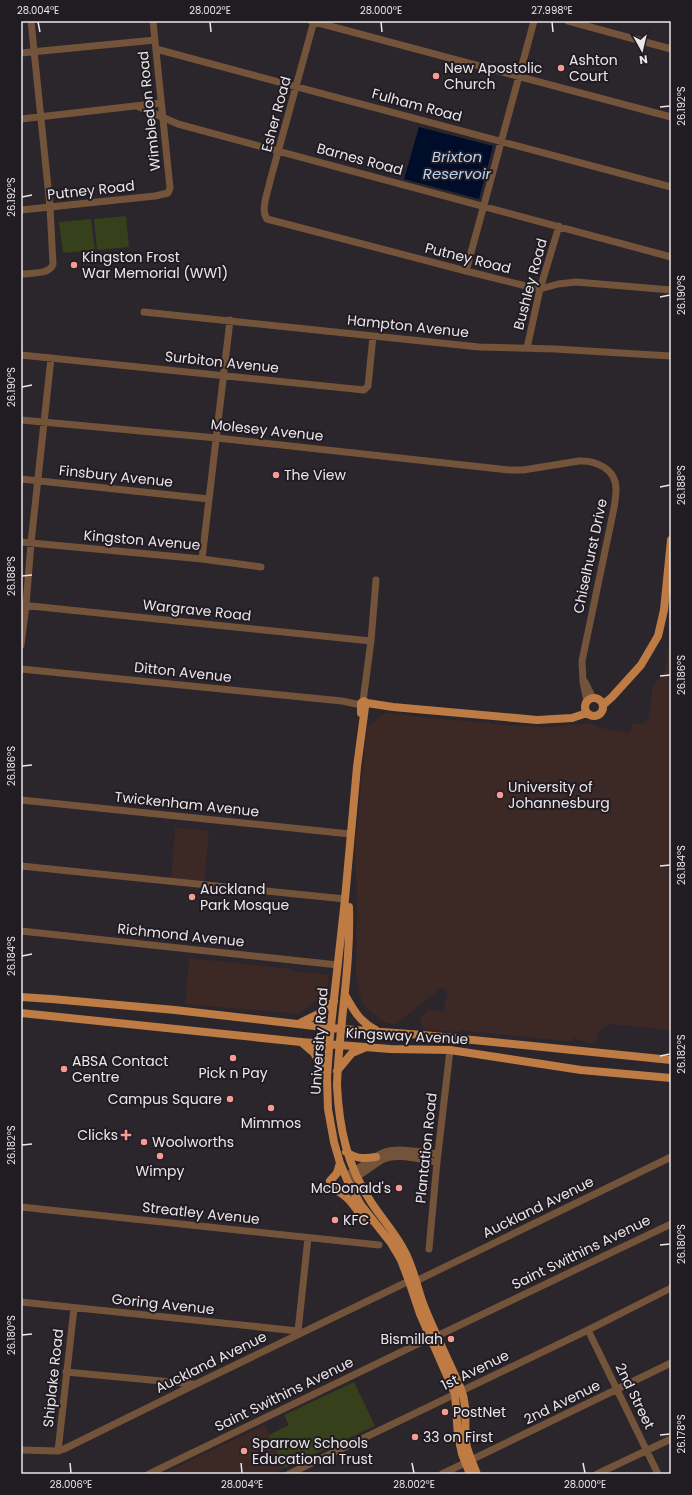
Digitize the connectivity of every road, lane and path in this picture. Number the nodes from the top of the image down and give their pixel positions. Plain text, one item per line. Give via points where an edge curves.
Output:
1 (31, 21) edge
2 (153, 21) edge
3 (313, 21) edge
4 (534, 21) edge
5 (568, 21) edge
6 (155, 40) junction
7 (156, 49) junction
8 (671, 49) edge
9 (35, 51) junction
10 (21, 53) edge
11 (519, 76) junction
12 (297, 86) junction
13 (161, 103) junction
14 (137, 106) junction
15 (41, 117) junction
16 (671, 118) edge
17 (21, 119) edge
18 (163, 119) junction
19 (501, 141) junction
20 (280, 151) junction
21 (671, 187) edge
22 (163, 195) joint
23 (484, 206) junction
24 (50, 207) junction
25 (21, 210) edge
26 (265, 214) joint
27 (559, 226) junction
28 (671, 256) edge
29 (466, 271) junction
30 (21, 274) edge
31 (540, 289) junction
32 (671, 290) edge
33 (144, 312) dead end
34 (230, 320) junction
35 (373, 336) junction
36 (527, 348) junction
37 (21, 355) edge
38 (671, 356) edge
39 (51, 358) junction
40 (224, 376) junction
41 (21, 420) edge
42 (44, 422) junction
43 (217, 438) junction
44 (509, 470) joint
45 (21, 479) edge
46 (38, 481) junction
47 (209, 499) junction
48 (671, 540) edge
49 (21, 542) edge
50 (31, 543) junction
51 (202, 559) junction
52 (261, 567) dead end
53 (376, 580) dead end
54 (24, 605) edge
55 (371, 641) junction
56 (21, 645) edge
57 (21, 668) edge
58 (364, 704) junction
59 (592, 704) junction
60 (21, 800) edge
61 (350, 834) junction
62 (21, 866) edge
63 (348, 876) junction
64 (345, 898) junction
65 (21, 931) edge
66 (338, 965) junction
67 (345, 994) junction
68 (21, 997) edge
69 (334, 1001) junction
70 (21, 1012) edge
71 (299, 1023) junction
72 (331, 1027) junction
73 (341, 1029) junction
74 (380, 1031) junction
75 (301, 1042) junction
76 (330, 1044) junction
77 (340, 1045) junction
78 (370, 1047) junction
79 (450, 1050) junction
80 (671, 1060) edge
81 (337, 1071) junction
82 (328, 1077) junction
83 (671, 1078) edge
84 (346, 1152) junction
85 (438, 1154) junction
86 (376, 1157) junction
87 (671, 1157) edge
88 (436, 1162) junction
89 (340, 1163) junction
90 (355, 1175) junction
91 (346, 1179) junction
92 (21, 1208) edge
93 (374, 1222) junction
94 (671, 1224) edge
95 (308, 1238) junction
96 (379, 1245) dead end
97 (428, 1248) dead end
98 (413, 1281) junction
99 (671, 1288) edge
100 (21, 1302) edge
101 (74, 1308) junction
102 (588, 1330) junction
103 (300, 1332) junction
104 (434, 1337) junction
105 (671, 1363) edge
106 (66, 1372) junction
107 (194, 1385) junction
108 (617, 1390) junction
109 (458, 1393) junction
110 (671, 1438) edge
111 (21, 1450) edge
112 (646, 1450) junction
113 (58, 1452) junction
114 (468, 1461) junction
115 (149, 1474) edge
116 (289, 1474) edge
117 (442, 1474) edge
118 (470, 1474) edge
119 (477, 1474) edge
120 (597, 1474) edge
121 (658, 1474) edge

1 - 9 street
2 - 6 street, Wimbledon Road
3 - 11 street
3 - 12 street, Esher Road
4 - 11 street
5 - 8 street
6 - 7 street, Wimbledon Road
6 - 9 street
7 - 12 street, Fulham Road
7 - 13 street, Wimbledon Road
9 - 10 street
9 - 15 street
11 - 16 street
11 - 19 street
12 - 19 street, Fulham Road
12 - 20 street, Esher Road
13 - 14 street
13 - 18 street, Wimbledon Road
14 - 15 street
14 - 18 street, Barnes Road
15 - 17 street
15 - 24 street
18 - 20 street, Barnes Road
18 - 22 street, Wimbledon Road via 170,188 168,193
19 - 21 street, Fulham Road
19 - 23 street
20 - 23 street, Barnes Road
20 - 26 street, Esher Road via 270,181
22 - 24 street, Putney Road
23 - 27 street, Barnes Road
23 - 29 street
24 - 25 street, Putney Road
24 - 30 street via 54,264 51,270
26 - 29 street, Putney Road via 271,220
27 - 28 street, Barnes Road
27 - 31 street, Bushley Road
29 - 31 street, Putney Road
31 - 32 street, Putney Road via 576,282
31 - 36 street, Bushley Road
33 - 34 street, Hampton Avenue
34 - 35 street, Hampton Avenue
34 - 40 street
35 - 36 street, Hampton Avenue via 479,347
35 - 40 street, Surbiton Avenue via 368,386 364,390
36 - 38 street, Hampton Avenue
37 - 39 street, Surbiton Avenue
39 - 40 street, Surbiton Avenue
39 - 42 street
40 - 43 street
41 - 42 street, Molesey Avenue
42 - 43 street, Molesey Avenue
42 - 46 street
43 - 44 street, Molesey Avenue
43 - 47 street
44 - 59 street, Chiselhurst Drive via 588,460 602,465 610,472 614,481 614,508 582,661 583,679
45 - 46 street, Finsbury Avenue
46 - 47 street, Finsbury Avenue
46 - 50 street
47 - 51 street
48 - 59 main road via 664,610 658,636 634,675 609,701
49 - 50 street, Kingston Avenue
50 - 51 street, Kingston Avenue
50 - 54 street
51 - 52 street, Kingston Avenue
53 - 55 street, University Road
54 - 55 street, Wargrave Road
54 - 56 street
55 - 58 street, University Road
57 - 58 street, Ditton Avenue
58 - 59 main road, Ditton Avenue via 543,720 572,718
58 - 61 main road, University Road
60 - 61 street, Twickenham Avenue
61 - 63 main road, University Road
62 - 64 street
63 - 64 main road, University Road
63 - 67 main road, University Road via 350,933
64 - 66 main road, University Road
65 - 66 street, Richmond Avenue
66 - 69 main road, University Road
67 - 73 main road, University Road
67 - 74 main road via 358,1017 368,1026
68 - 71 main road, Kingsway Avenue
69 - 71 main road via 318,1014
69 - 72 main road, University Road
70 - 75 main road, Kingsway Avenue
71 - 72 main road, Kingsway Avenue
72 - 73 main road, Kingsway Avenue
72 - 76 main road, University Road
73 - 74 main road, Kingsway Avenue
73 - 77 main road, University Road
74 - 80 main road, Kingsway Avenue
75 - 76 main road, Kingsway Avenue
75 - 82 main road via 314,1053
76 - 77 main road, Kingsway Avenue
76 - 82 main road, University Road
77 - 78 main road, Kingsway Avenue
77 - 81 main road, University Road
78 - 79 main road, Kingsway Avenue
78 - 81 main road via 352,1053
79 - 83 main road, Kingsway Avenue via 581,1070
79 - 85 street, Plantation Road
81 - 84 main road, University Road via 337,1095
82 - 89 main road, University Road via 328,1109
84 - 86 main road via 362,1159
84 - 90 main road, University Road
85 - 86 street via 396,1150
85 - 88 street, Plantation Road
86 - 90 street
87 - 98 street, Auckland Avenue
88 - 90 street via 388,1158
88 - 97 street, Plantation Road
89 - 91 main road, University Road
89 - 93 main road via 330,1184 348,1198 364,1218
90 - 91 street
90 - 98 main road, University Road via 402,1246 409,1260
91 - 93 main road, University Road
92 - 95 street, Streatley Avenue
93 - 98 main road, University Road
94 - 104 street, Saint Swithins Avenue
95 - 96 street, Streatley Avenue
95 - 103 street
98 - 103 street, Auckland Avenue
98 - 104 main road, University Road via 415,1303
99 - 102 street, 1st Avenue
100 - 101 street, Goring Avenue
101 - 103 street, Goring Avenue
101 - 106 street, Shiplake Road
102 - 108 street, 2nd Street
102 - 109 street, 1st Avenue
103 - 107 street, Auckland Avenue
104 - 109 main road, University Road
104 - 115 street, Saint Swithins Avenue
105 - 108 street, 2nd Avenue
106 - 107 street
106 - 113 street, Shiplake Road
107 - 113 street, Auckland Avenue
108 - 112 street, 2nd Street
108 - 114 street, 2nd Avenue
109 - 114 main road, University Road via 458,1436
109 - 116 street, 1st Avenue
110 - 112 street
111 - 113 street, Auckland Avenue
112 - 120 street
112 - 121 street, 2nd Street
114 - 117 street, 2nd Avenue
114 - 118 main road
114 - 119 main road

